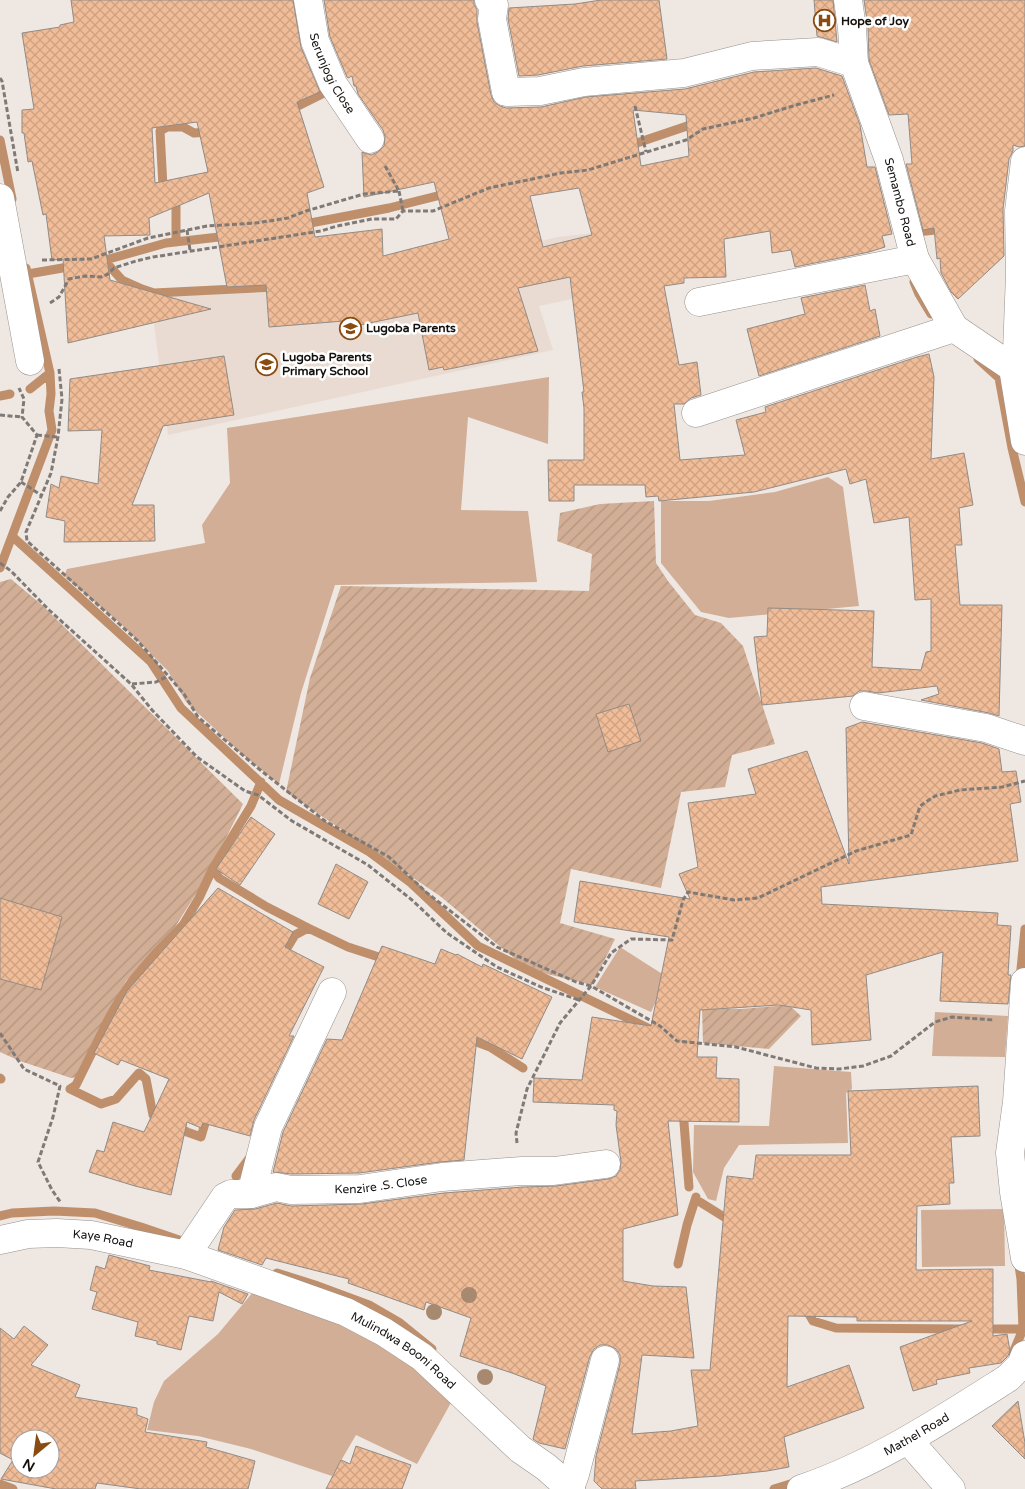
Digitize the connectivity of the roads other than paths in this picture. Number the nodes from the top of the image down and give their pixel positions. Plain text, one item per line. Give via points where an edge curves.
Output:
1 (308, 0) edge
2 (489, 0) edge
3 (848, 0) edge
4 (854, 63) junction
5 (370, 139) road end
6 (1025, 161) edge
7 (0, 198) edge
8 (915, 259) junction
9 (700, 302) dead end
10 (954, 328) junction
11 (30, 361) dead end
12 (1019, 367) edge
13 (696, 413) dead end
14 (1025, 441) edge
15 (864, 706) dead end
16 (1025, 741) edge
17 (1025, 982) edge
18 (332, 992) dead end
19 (1021, 1100) edge
20 (606, 1164) dead end
21 (251, 1194) junction
22 (0, 1240) edge
23 (195, 1258) junction
24 (1025, 1258) edge
25 (605, 1360) dead end
26 (1023, 1360) edge
27 (908, 1440) junction
28 (570, 1489) edge
29 (801, 1489) edge
30 (951, 1489) edge

1 - 5 street, Serunjogi Close via 315,41 333,84
2 - 4 street via 494,5 492,19 506,92 540,91 584,82 684,73 752,56 818,52
3 - 4 street, Semambo Road
4 - 8 street, Semambo Road via 889,160
6 - 12 street via 1019,211
7 - 11 street
8 - 9 street
8 - 10 street, Semambo Road
10 - 12 street, Semambo Road
10 - 13 street
12 - 14 street
15 - 16 street via 986,728
17 - 19 street
18 - 21 street via 268,1127
19 - 24 street via 1010,1153
20 - 21 street, Kenzire .S. Close via 554,1171 442,1177 360,1188 291,1190 276,1187
21 - 23 street, Kenzire .S. Close via 225,1197
22 - 23 street, Kaye Road via 57,1232 91,1234
23 - 28 street, Mulindwa Booni Road via 346,1312 384,1332 422,1357 520,1449
25 - 28 street
26 - 27 street, Mathel Road via 1008,1378
27 - 29 street, Mathel Road
27 - 30 street

